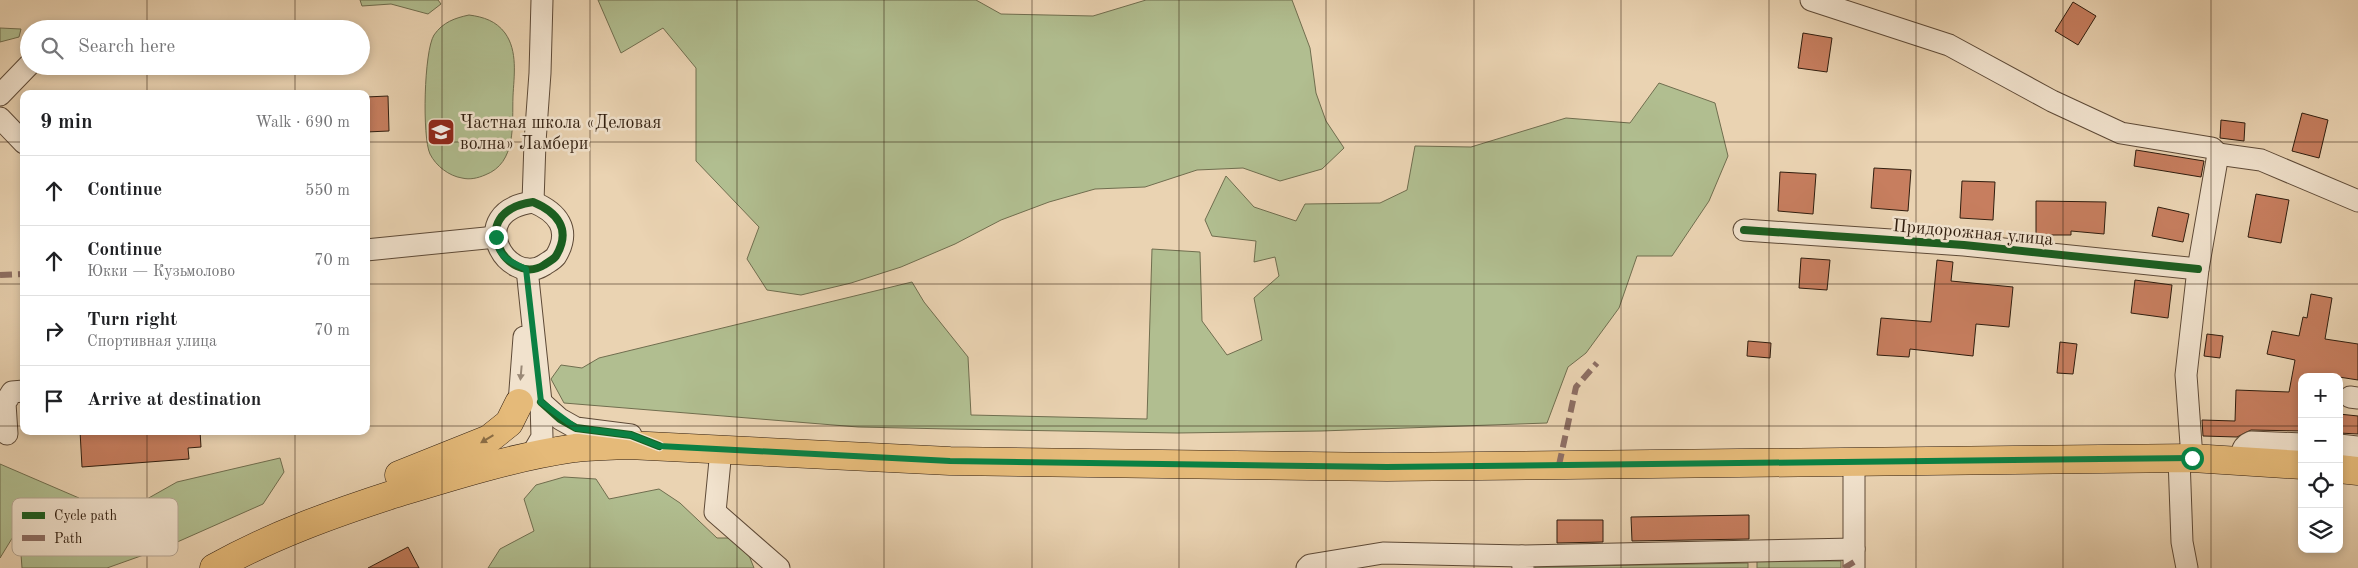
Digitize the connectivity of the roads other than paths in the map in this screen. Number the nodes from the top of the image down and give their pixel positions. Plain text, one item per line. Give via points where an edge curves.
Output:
1 (542, 0) edge
2 (1811, 0) edge
3 (20, 74) edge
4 (0, 95) edge
5 (0, 118) edge
6 (20, 138) edge
7 (2218, 154) junction
8 (2358, 201) edge
9 (533, 202) junction
10 (1744, 230) dead end
11 (496, 237) junction
12 (370, 250) edge
13 (2198, 269) junction
14 (527, 279) junction
15 (20, 391) edge
16 (530, 403) junction
17 (7, 434) dead end
18 (2298, 444) edge
19 (2343, 445) edge
20 (659, 446) junction
21 (2358, 447) edge
22 (722, 450) junction
23 (531, 456) junction
24 (2186, 458) junction
25 (2241, 460) junction
26 (1854, 463) junction
27 (2298, 465) edge
28 (2343, 469) edge
29 (2358, 471) edge
30 (346, 510) junction
31 (1854, 558) edge
32 (1522, 562) edge
33 (214, 568) edge
34 (779, 568) edge
35 (1307, 568) edge
36 (2187, 568) edge

1 - 9 street
2 - 7 street via 1949,45 2052,101 2121,132 2212,148
3 - 4 street
5 - 6 street
7 - 8 street via 2261,160
7 - 13 street
9 - 11 street via 516,205 503,215 495,229
9 - 14 street via 550,209 560,224 562,242 555,258
10 - 13 street, Придорожная улица via 1964,245
11 - 12 street
11 - 14 street via 507,260
13 - 24 street via 2186,375
14 - 16 street
15 - 17 street via 12,392 5,402
16 - 20 street via 576,428 631,435
16 - 23 main road via 518,438
16 -> 30 main road via 490,439 383,481
18 - 25 street via 2251,442 2245,445
19 - 21 street
20 - 22 main road
20 - 23 main road via 628,444 576,448
22 - 26 main road via 950,461 1387,467
22 - 34 street via 715,512
23 - 30 main road via 463,472
24 - 25 main road
24 - 26 main road
24 - 36 street via 2182,542
25 - 27 main road
26 - 31 street
28 - 29 main road
30 - 33 main road via 250,548
31 - 32 street
32 - 35 street via 1383,553

